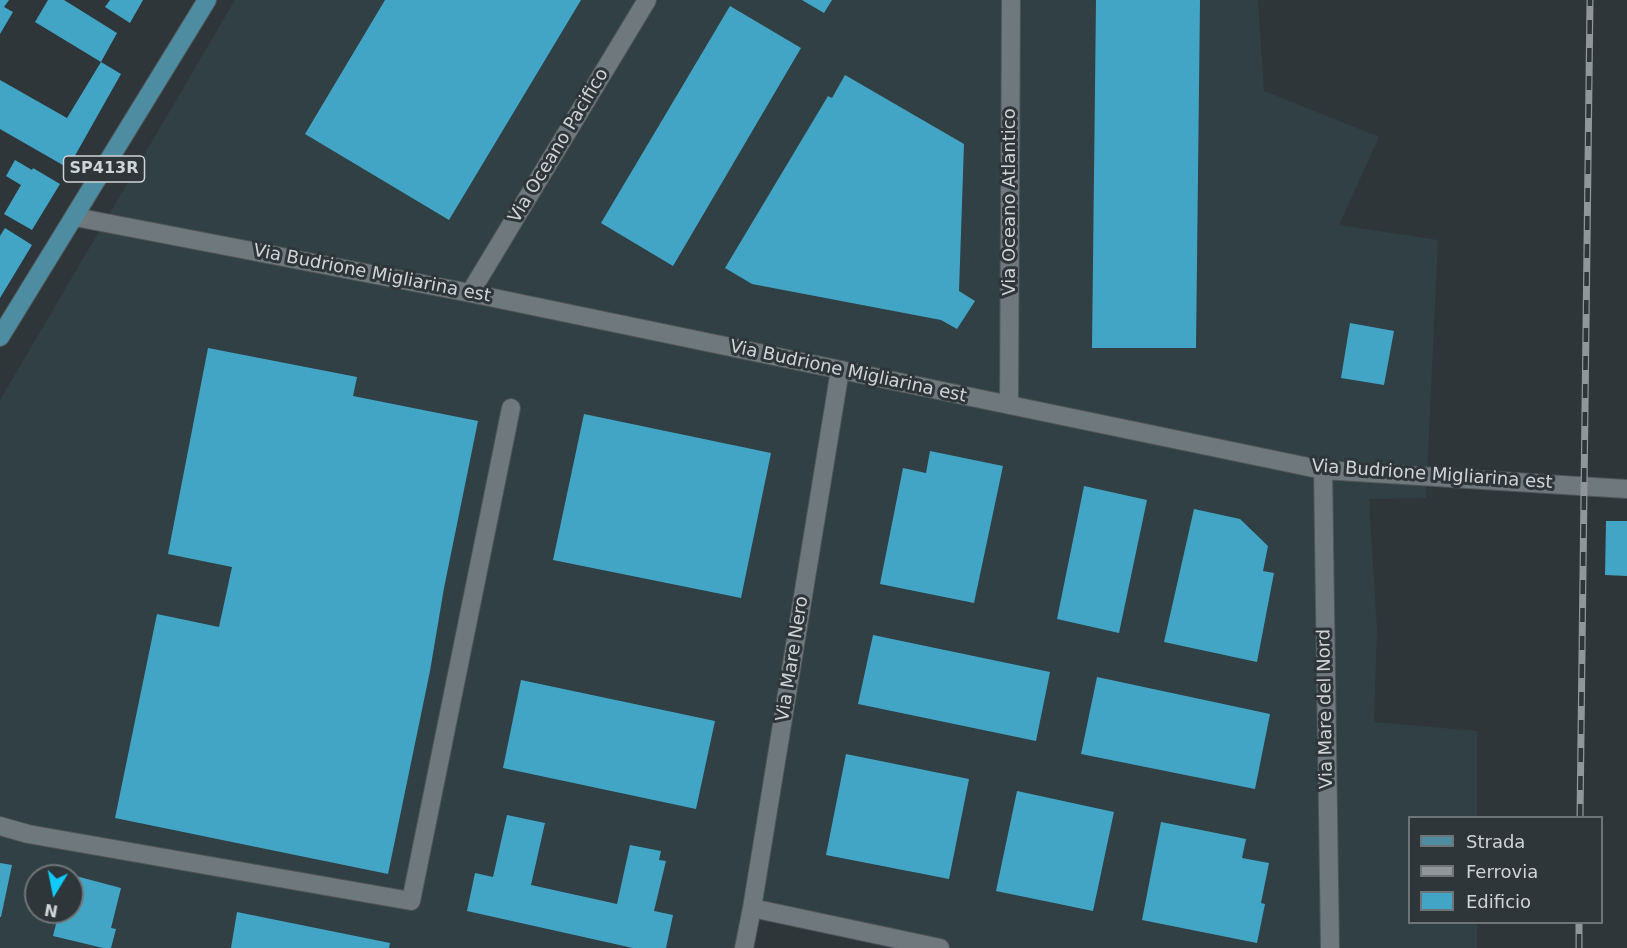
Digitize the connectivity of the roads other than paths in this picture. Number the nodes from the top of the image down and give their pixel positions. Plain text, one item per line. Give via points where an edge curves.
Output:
1 (207, 0) edge
2 (647, 0) edge
3 (1011, 0) edge
4 (75, 217) junction
5 (470, 292) junction
6 (0, 337) edge
7 (840, 370) junction
8 (1009, 405) junction
9 (511, 408) dead end
10 (1323, 470) junction
11 (1627, 489) edge
12 (0, 826) edge
13 (752, 908) junction
14 (744, 948) edge
15 (940, 948) edge
16 (1330, 948) edge

1 - 4 main road, SP413R
2 - 5 street, Via Oceano Pacifico
3 - 8 street, Via Oceano Atlantico
4 - 5 street, Via Budrione Migliarina est
4 - 6 main road, SP413R
5 - 7 street, Via Budrione Migliarina est
7 - 8 street, Via Budrione Migliarina est
7 - 13 street, Via Mare Nero
8 - 10 street, Via Budrione Migliarina est
9 - 12 street via 411,901
10 - 11 street, Via Budrione Migliarina est
10 - 16 street, Via Mare del Nord
13 - 14 street, Via Mare Nero
13 - 15 street

